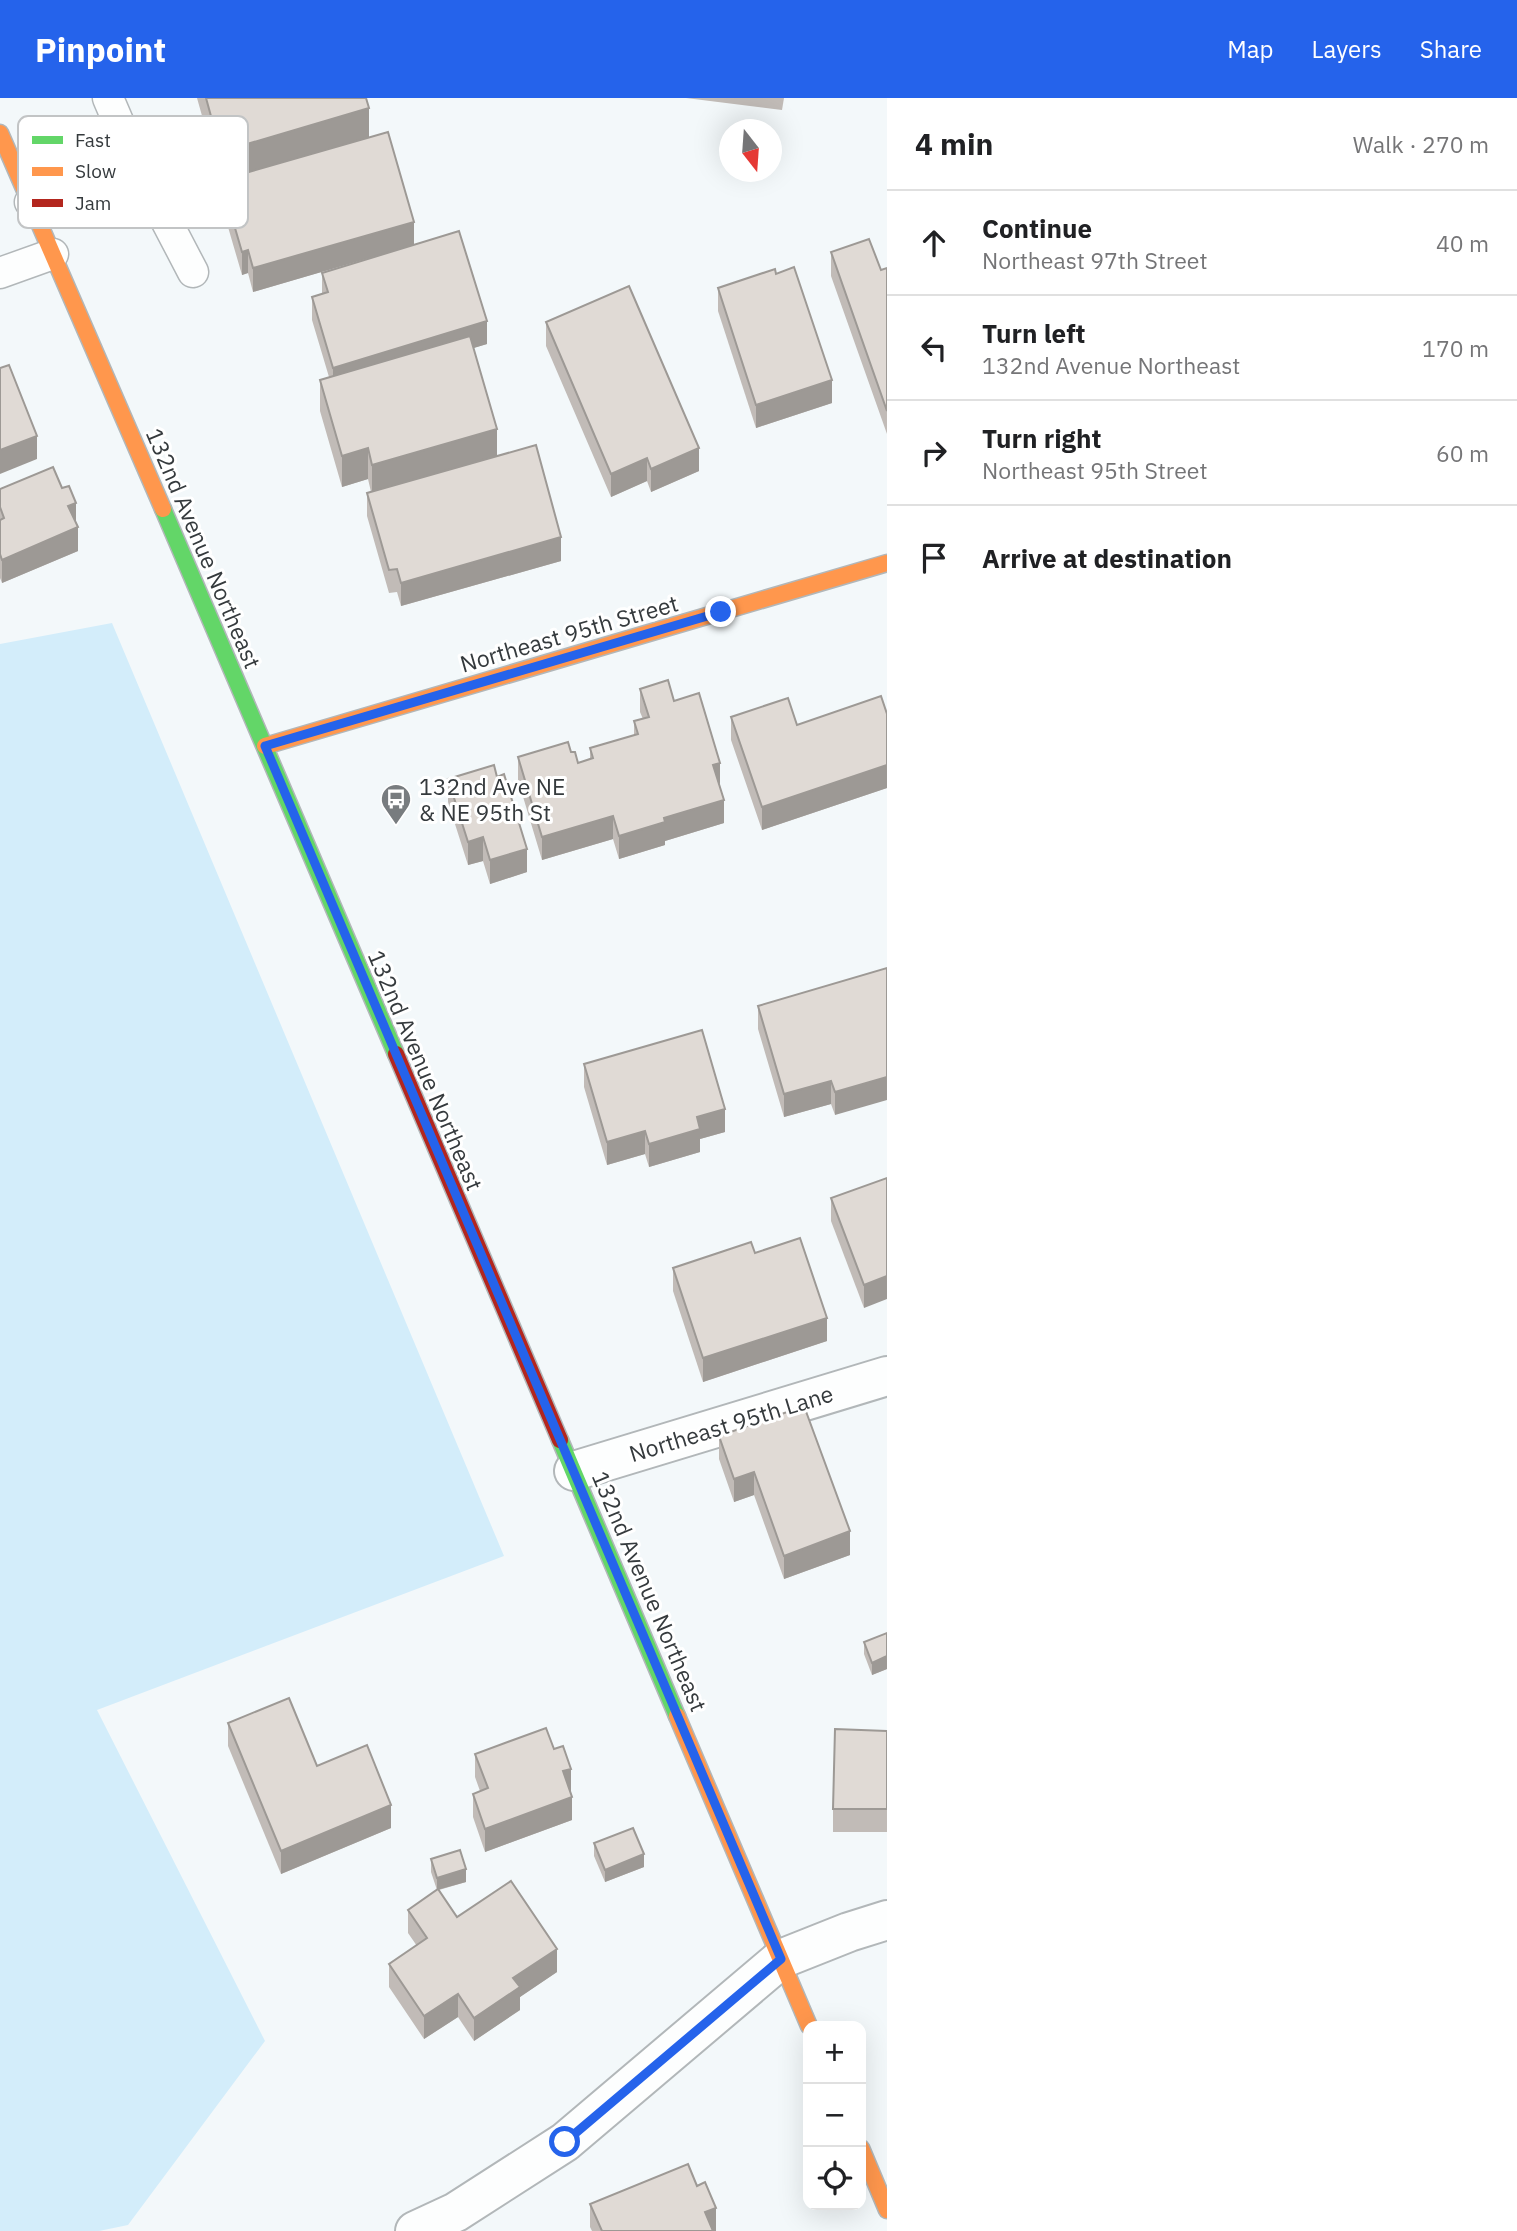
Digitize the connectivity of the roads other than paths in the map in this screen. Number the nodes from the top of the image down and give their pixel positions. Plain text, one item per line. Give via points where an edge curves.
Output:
1 (108, 98) edge
2 (116, 116) edge
3 (0, 133) edge
4 (18, 174) edge
5 (42, 228) edge
6 (170, 228) edge
7 (53, 254) junction
8 (193, 272) dead end
9 (0, 274) edge
10 (887, 563) edge
11 (265, 746) junction
12 (887, 1376) edge
13 (574, 1471) junction
14 (887, 1920) edge
15 (781, 1959) junction
16 (807, 2021) edge
17 (866, 2160) edge
18 (887, 2210) edge
19 (415, 2231) edge

1 - 2 lane
3 - 4 street, 132nd Avenue Northeast
5 - 7 street, 132nd Avenue Northeast
6 - 8 lane
7 - 9 lane
7 - 11 street, 132nd Avenue Northeast
10 - 11 street, Northeast 95th Street
11 - 13 street, 132nd Avenue Northeast
12 - 13 street, Northeast 95th Lane
13 - 15 street, 132nd Avenue Northeast
14 - 15 street
15 - 16 street, 132nd Avenue Northeast
15 - 19 street via 565,2142 456,2212
17 - 18 street

